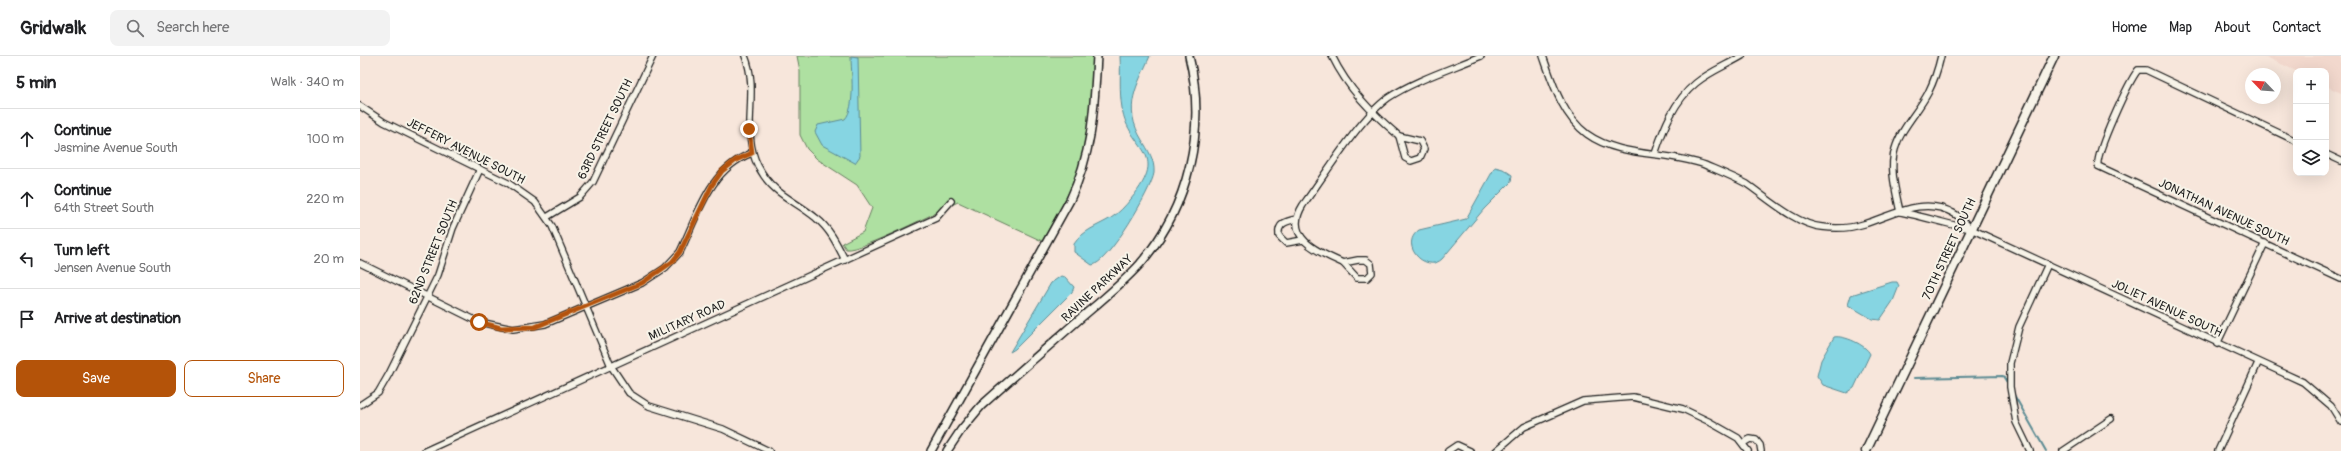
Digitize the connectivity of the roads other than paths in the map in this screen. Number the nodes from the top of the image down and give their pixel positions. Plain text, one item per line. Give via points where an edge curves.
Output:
1 (653, 56) edge
2 (745, 56) edge
3 (1097, 56) edge
4 (1189, 56) edge
5 (1332, 56) edge
6 (1480, 56) edge
7 (1543, 56) edge
8 (1742, 56) edge
9 (1941, 56) edge
10 (2054, 56) edge
11 (360, 106) edge
12 (1372, 112) junction
13 (1399, 136) junction
14 (2294, 140) edge
15 (752, 153) junction
16 (1655, 154) junction
17 (2329, 155) edge
18 (2341, 161) edge
19 (480, 169) junction
20 (951, 201) dead end
21 (1900, 212) junction
22 (547, 217) junction
23 (1298, 219) junction
24 (1971, 229) junction
25 (1303, 240) junction
26 (2265, 244) junction
27 (845, 260) junction
28 (360, 263) edge
29 (1343, 263) junction
30 (2048, 264) junction
31 (2341, 279) edge
32 (427, 297) junction
33 (585, 307) junction
34 (2218, 344) junction
35 (2258, 363) junction
36 (611, 366) junction
37 (360, 405) edge
38 (2111, 419) dead end
39 (2341, 422) edge
40 (1743, 443) junction
41 (425, 451) edge
42 (769, 451) edge
43 (930, 451) edge
44 (947, 451) edge
45 (1448, 451) edge
46 (1470, 451) edge
47 (1496, 451) edge
48 (1748, 451) edge
49 (1761, 451) edge
50 (1866, 451) edge
51 (2030, 451) edge
52 (2064, 451) edge
53 (2218, 451) edge

1 - 22 street, 63RD STREET SOUTH via 593,182 580,197
2 - 15 street via 752,80 749,129
3 - 43 street via 1093,128 1076,188
4 - 44 street, RAVINE PARKWAY via 1196,97 1193,150 1178,202 1159,238 1129,275 981,406
5 - 12 street via 1349,88
6 - 12 street via 1398,92
7 - 16 street, JOLIET AVENUE SOUTH via 1555,90 1568,115 1587,134 1609,146
8 - 16 street via 1697,82 1681,99 1664,128
9 - 21 street via 1928,94 1902,132 1895,148 1893,163
10 - 24 main road, 70TH STREET SOUTH
11 - 19 street, JEFFERY AVENUE SOUTH via 378,119
12 - 13 street
12 - 23 street via 1303,205
13 - 13 street via 1405,158 1412,161 1420,158 1424,149 1420,141
14 - 26 street, JONATHAN AVENUE SOUTH via 2144,70 2136,72 2097,160 2098,166
15 - 27 street via 770,185 822,223 835,240
15 - 33 street via 736,160 715,179 680,252 672,262 642,283
16 - 21 street, JOLIET AVENUE SOUTH via 1704,165 1745,183 1800,220 1820,227 1838,228 1862,224
17 - 18 street
19 - 22 street, JEFFERY AVENUE SOUTH via 521,190
19 - 32 street, 62ND STREET SOUTH via 453,228 442,264
20 - 27 street, MILITARY ROAD via 936,218
21 - 24 street, JOLIET AVENUE SOUTH
21 - 24 street, JOLIET AVENUE SOUTH via 1917,206 1940,207 1955,213
22 - 33 street, JEFFERY AVENUE SOUTH
23 - 25 street
23 - 25 street via 1283,224 1279,228 1279,236 1286,243
24 - 30 street, JOLIET AVENUE SOUTH
24 - 50 main road, 70TH STREET SOUTH
25 - 29 street via 1311,248
26 - 31 street, JONATHAN AVENUE SOUTH
26 - 34 street
27 - 36 street, MILITARY ROAD
28 - 32 street
29 - 29 street via 1360,279 1367,278 1372,273 1372,266 1366,260
30 - 34 street, JOLIET AVENUE SOUTH
30 - 51 street via 2019,327 2010,363 2010,387 2016,422
32 - 33 street via 486,325 513,329 545,324
32 - 37 street, 62ND STREET SOUTH via 378,393
33 - 36 street, JEFFERY AVENUE SOUTH
34 - 35 street, JOLIET AVENUE SOUTH
35 - 39 street, JOLIET AVENUE SOUTH via 2303,382 2331,406
35 - 53 street
36 - 41 street, MILITARY ROAD
36 - 42 street, JEFFERY AVENUE SOUTH via 629,393 643,403 723,429
38 - 52 street
40 - 47 street via 1683,409 1633,397 1583,402 1524,427
40 - 48 street
40 - 49 street via 1750,439 1756,440
45 - 46 street via 1455,446

